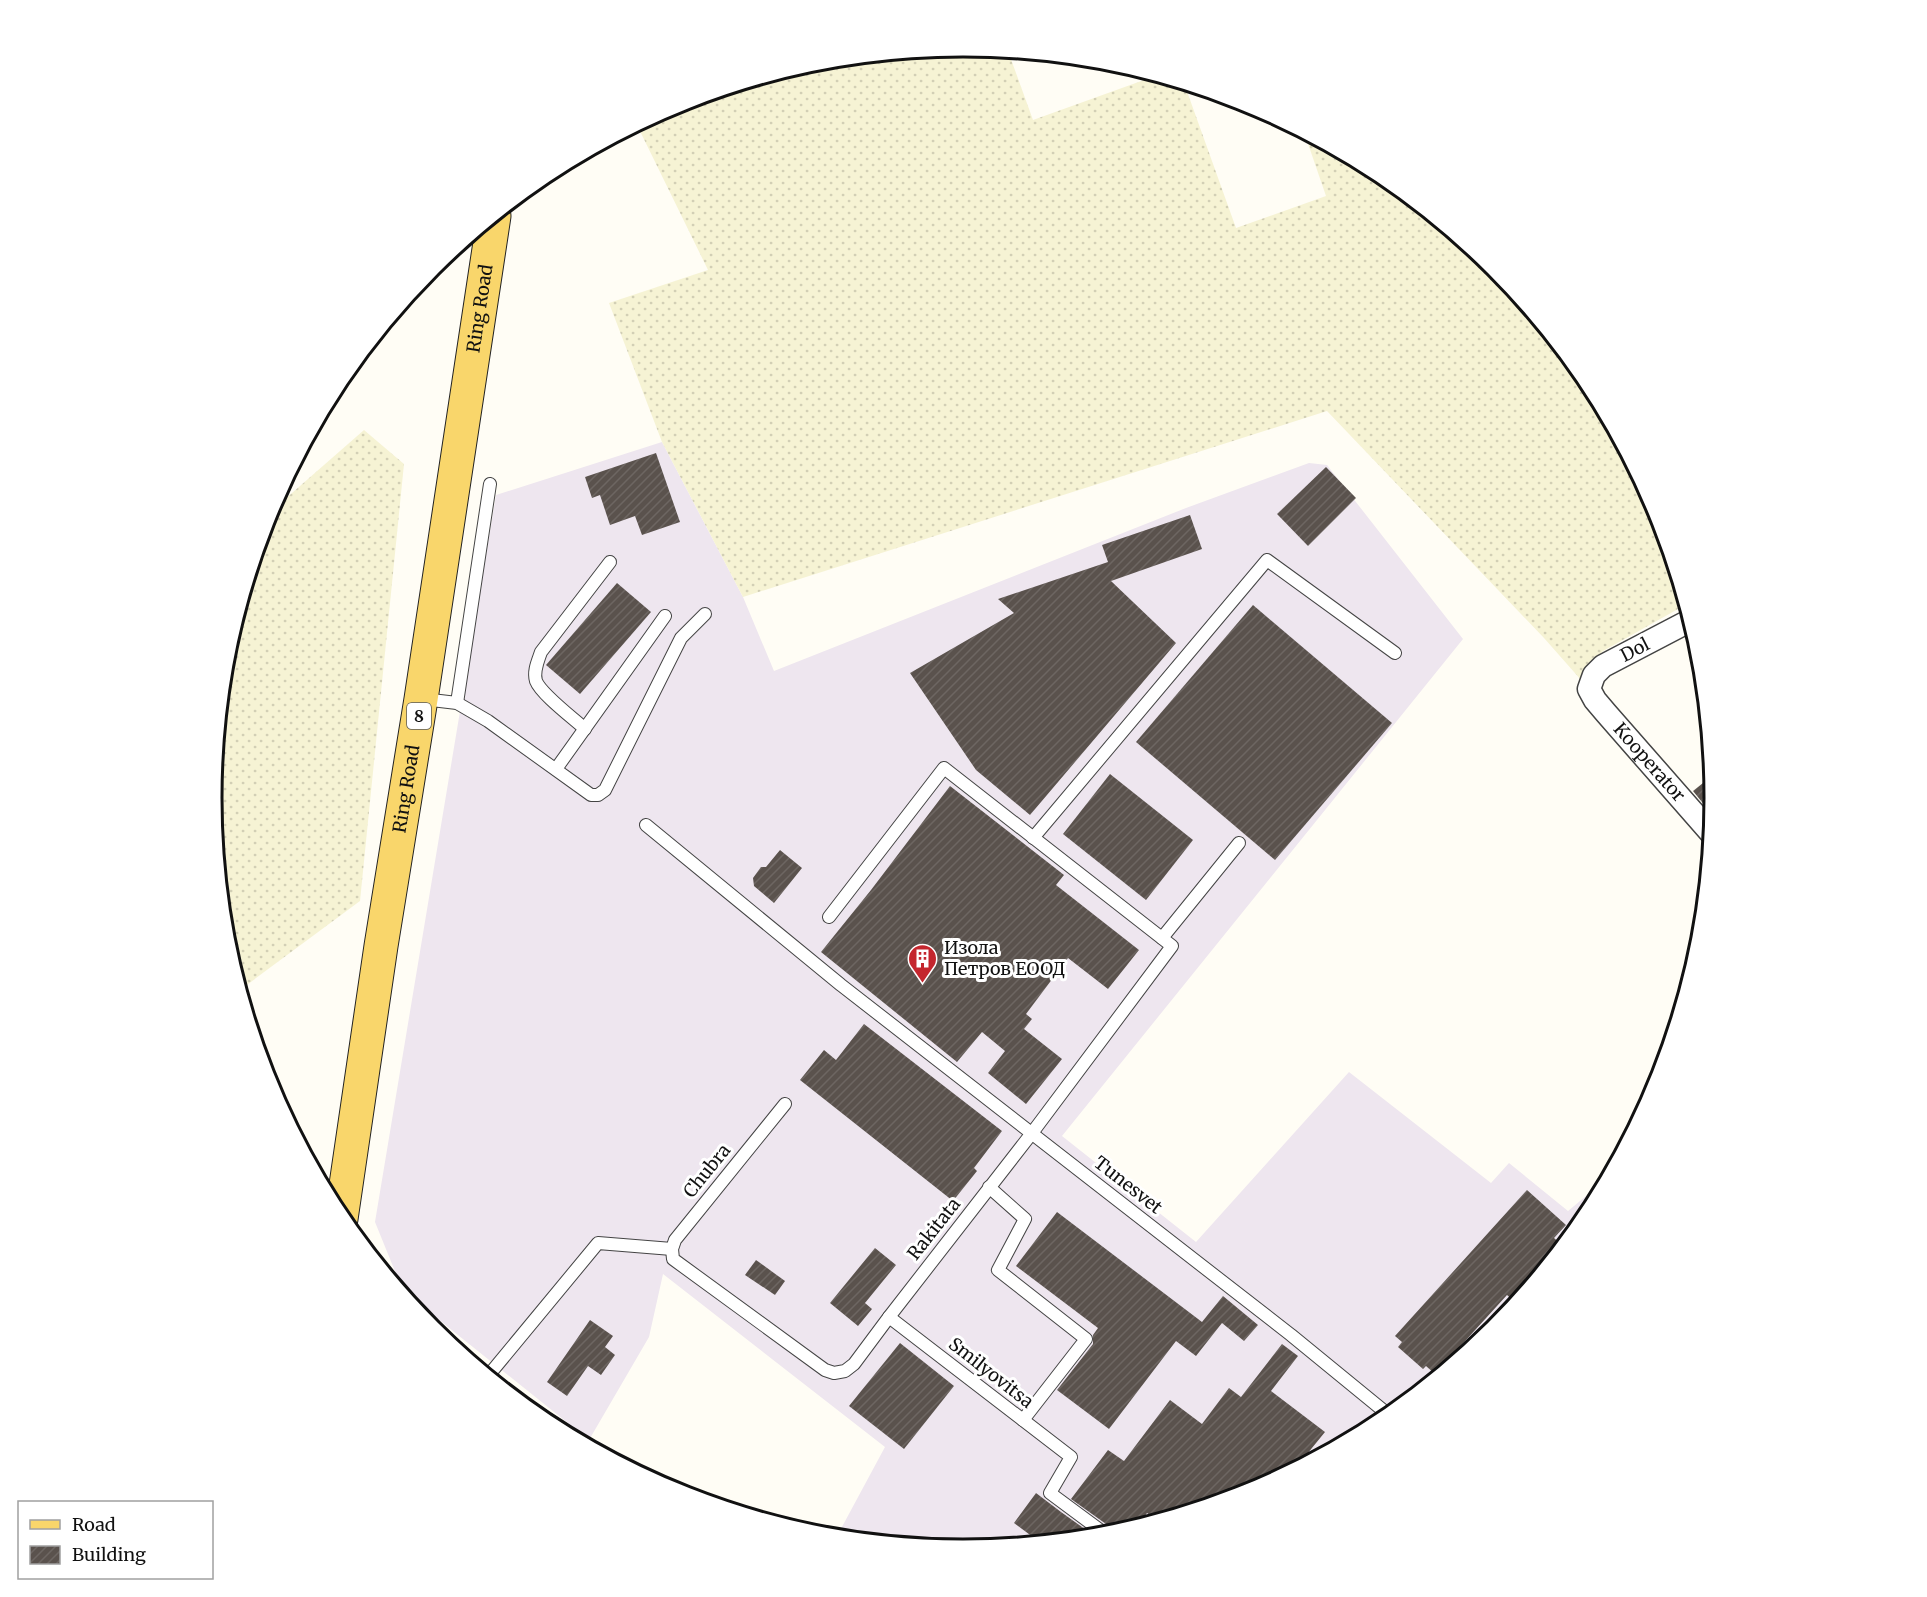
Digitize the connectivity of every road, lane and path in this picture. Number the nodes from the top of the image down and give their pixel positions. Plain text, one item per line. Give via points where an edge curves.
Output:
1 (492, 226) edge
2 (490, 484) dead end
3 (610, 562) dead end
4 (705, 614) dead end
5 (666, 616) dead end
6 (1684, 624) edge
7 (1395, 653) dead end
8 (1589, 689) joint
9 (422, 699) junction
10 (457, 704) junction
11 (585, 729) junction
12 (556, 769) junction
13 (646, 825) dead end
14 (1704, 825) edge
15 (1033, 838) junction
16 (1239, 843) dead end
17 (829, 918) dead end
18 (1167, 942) junction
19 (784, 1104) dead end
20 (1032, 1133) junction
21 (989, 1187) junction
22 (345, 1207) edge
23 (672, 1249) junction
24 (889, 1317) junction
25 (493, 1371) edge
26 (1382, 1410) edge
27 (1023, 1420) junction
28 (1097, 1528) edge

1 - 9 main road, Ring Road / 8
2 - 10 lane
3 - 11 lane via 541,652 536,667 536,680 545,692
4 - 12 lane via 681,638 605,790 591,795
5 - 11 lane
6 - 8 street, Dol via 1603,666 1594,675
7 - 15 lane via 1267,560
8 - 14 street, Kooperator
9 - 10 lane
9 - 22 main road, Ring Road / 8 via 381,946
10 - 12 lane
11 - 12 lane
13 - 20 lane, Tunesvet via 841,985
15 - 17 lane via 944,768
15 - 18 lane
16 - 18 lane, Rakitata
18 - 20 lane, Rakitata
19 - 23 lane, Chubra via 675,1240
20 - 21 lane, Rakitata
20 - 26 lane, Tunesvet
21 - 24 lane, Rakitata
21 - 27 lane via 1025,1219 998,1270 1086,1339
23 - 24 lane, Rakitata via 673,1260 678,1264 825,1370 844,1371 854,1364
23 - 25 lane via 598,1243
24 - 27 lane, Smilyovitsa
27 - 28 lane, Smilyovitsa via 1071,1457 1050,1493

